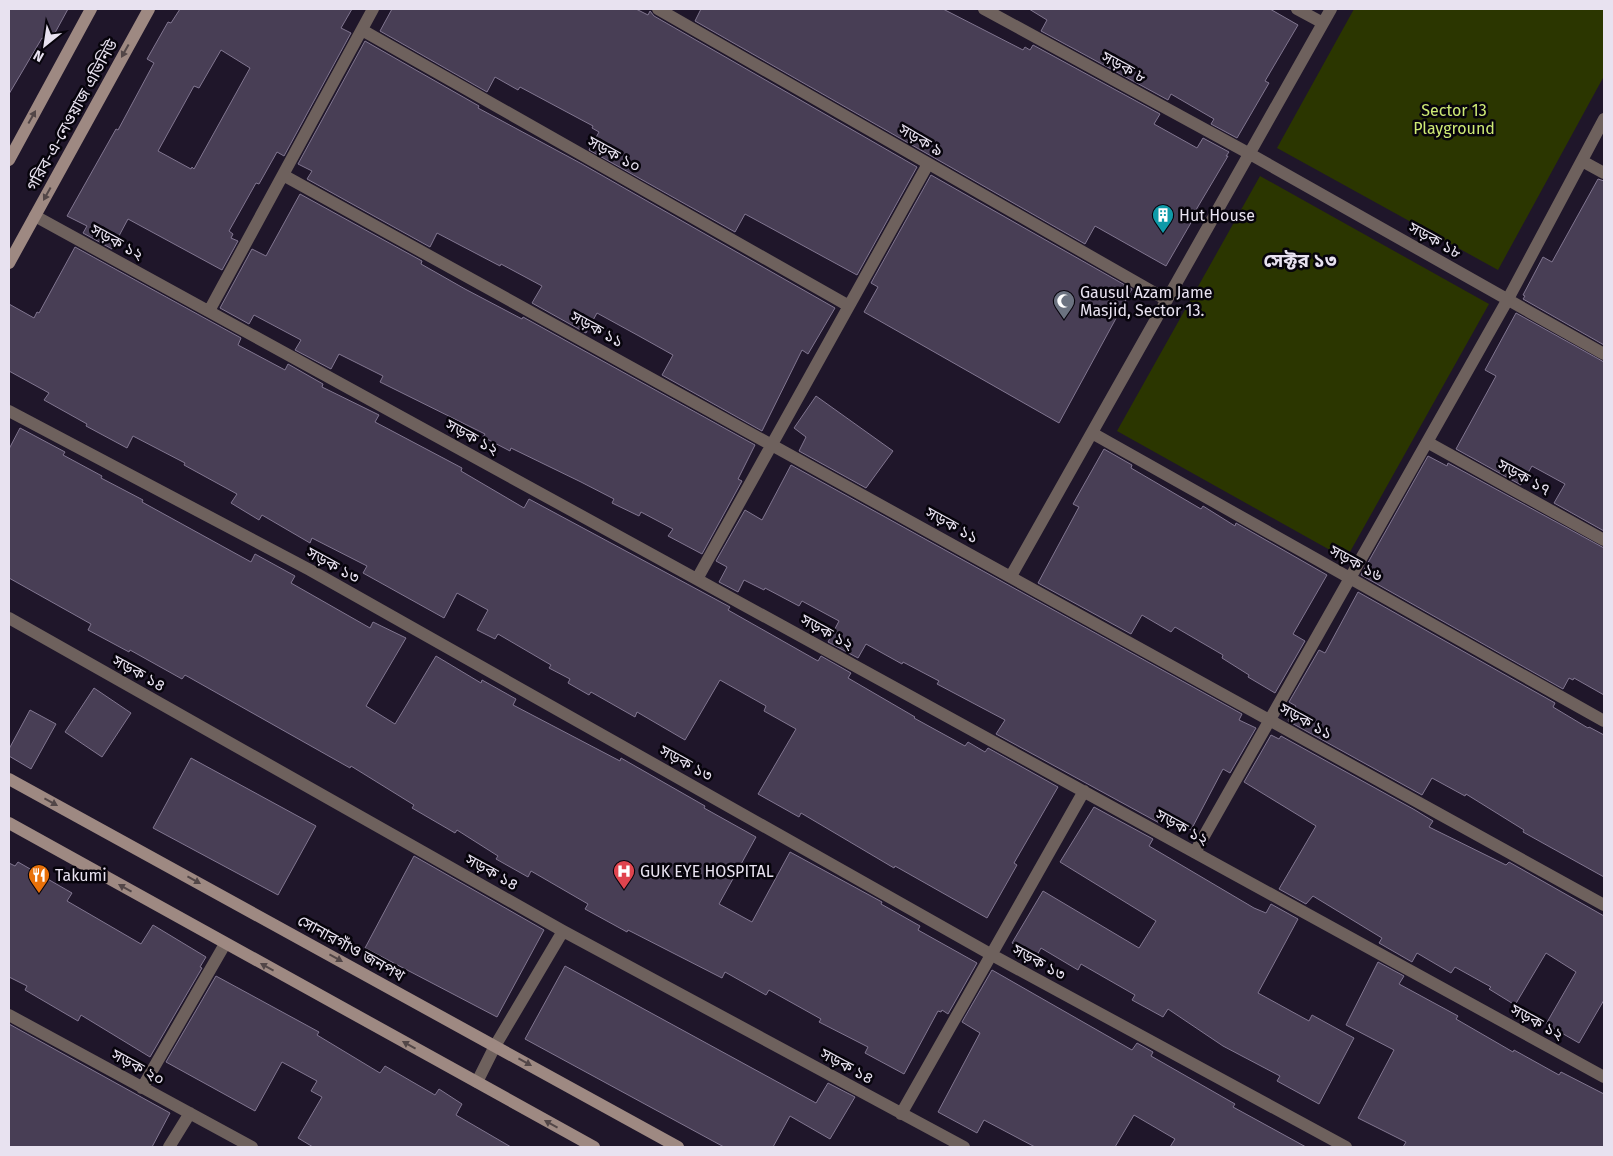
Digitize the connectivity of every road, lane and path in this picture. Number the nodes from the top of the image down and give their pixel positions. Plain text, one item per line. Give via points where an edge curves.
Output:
1 (91, 9) edge
2 (149, 9) edge
3 (373, 9) edge
4 (658, 9) edge
5 (984, 9) edge
6 (1297, 9) edge
7 (1331, 9) edge
8 (1323, 23) junction
9 (362, 30) junction
10 (1604, 119) edge
11 (1250, 154) junction
12 (9, 160) edge
13 (1582, 161) junction
14 (928, 164) junction
15 (1604, 173) edge
16 (283, 175) junction
17 (35, 216) junction
18 (9, 263) edge
19 (1508, 299) junction
20 (1167, 300) junction
21 (850, 306) junction
22 (209, 311) junction
23 (1604, 354) edge
24 (9, 411) edge
25 (1092, 433) junction
26 (1427, 442) junction
27 (772, 444) junction
28 (1604, 540) edge
29 (1011, 576) junction
30 (1350, 578) junction
31 (697, 579) junction
32 (9, 618) edge
33 (1270, 720) junction
34 (1604, 721) edge
35 (9, 779) edge
36 (1084, 792) junction
37 (9, 823) edge
38 (1195, 852) junction
39 (1604, 905) edge
40 (564, 931) junction
41 (225, 944) junction
42 (992, 955) junction
43 (9, 1015) edge
44 (495, 1046) junction
45 (1604, 1077) edge
46 (477, 1082) junction
47 (142, 1088) junction
48 (190, 1114) junction
49 (901, 1114) junction
50 (169, 1147) edge
51 (252, 1147) edge
52 (594, 1147) edge
53 (678, 1147) edge
54 (964, 1147) edge
55 (1346, 1147) edge

12 -> 1 main road, গরিব-এ-নেওয়াজ এভিনিউ
2 -> 17 main road, গরিব-এ-নেওয়াজ এভিনিউ
3 - 9 street
4 - 14 street, সড়ক ৯
5 - 11 street, সড়ক ৮
6 - 8 street
7 - 8 street
8 - 11 street
9 - 16 street
9 - 21 street, সড়ক ১০
10 - 13 street
11 - 19 street, সড়ক ১৮
11 - 20 street
13 - 15 street
13 - 19 street
14 - 20 street, সড়ক ৯
14 - 21 street
16 - 22 street
16 - 27 street, সড়ক ১১
17 - 18 main road, গরিব-এ-নেওয়াজ এভিনিউ
17 - 22 street, সড়ক ১২
19 - 23 street, সড়ক ১৮
19 - 26 street
20 - 25 street
21 - 27 street
22 - 31 street, সড়ক ১২
24 - 42 street, সড়ক ১৩ via 310,570
25 - 29 street
25 - 30 street, সড়ক ১৬
26 - 28 street, সড়ক ১৭
26 - 30 street
27 - 29 street, সড়ক ১১
27 - 31 street
29 - 33 street, সড়ক ১১
30 - 33 street
30 - 34 street, সড়ক ১৬
31 - 36 street, সড়ক ১২
32 - 40 street, সড়ক ১৪
33 - 38 street
33 - 39 street, সড়ক ১১
35 -> 44 main road, সোনারগাঁও জনপথ
36 - 38 street, সড়ক ১২
36 - 42 street
41 -> 37 main road
38 - 45 street, সড়ক ১২
40 - 44 street
40 - 49 street, সড়ক ১৪
46 -> 41 main road
41 - 47 street
42 - 49 street
42 - 55 street, সড়ক ১৩
43 - 47 street, সড়ক ২০
44 - 46 street
44 -> 53 main road, সোনারগাঁও জনপথ
52 -> 46 main road
47 - 48 street, সড়ক ২০
48 - 50 street
48 - 51 street, সড়ক ২০
49 - 54 street, সড়ক ১৪

